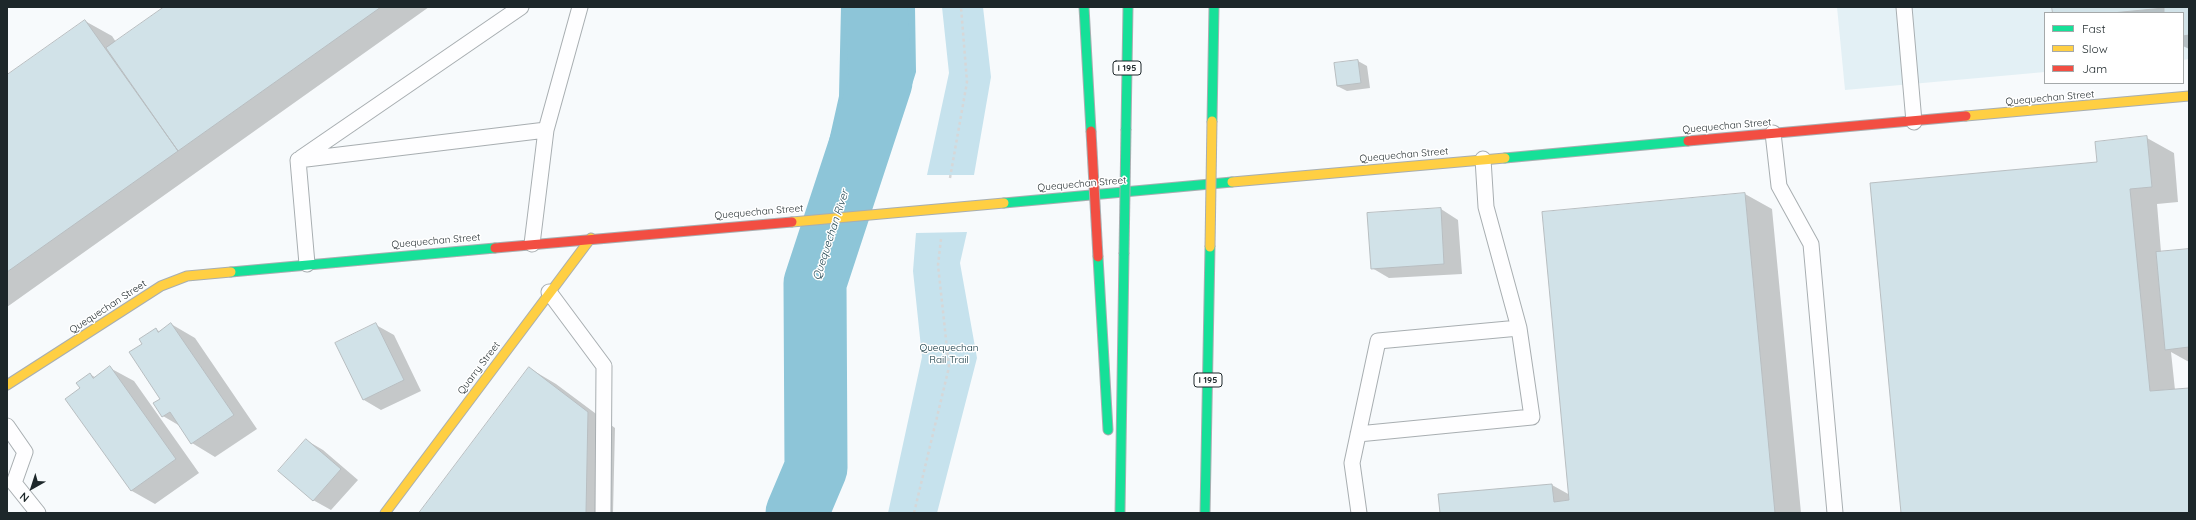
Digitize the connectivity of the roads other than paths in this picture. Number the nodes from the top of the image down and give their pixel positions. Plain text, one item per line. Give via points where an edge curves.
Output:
1 (521, 7) edge
2 (580, 7) edge
3 (1084, 7) edge
4 (1128, 7) edge
5 (1214, 7) edge
6 (1904, 7) edge
7 (2189, 96) edge
8 (1914, 122) junction
9 (546, 130) junction
10 (1773, 134) junction
11 (1483, 159) junction
12 (298, 160) junction
13 (591, 238) junction
14 (532, 244) junction
15 (307, 264) junction
16 (549, 292) junction
17 (1519, 328) junction
18 (7, 385) edge
19 (7, 426) edge
20 (1358, 434) junction
21 (1109, 443) dead end
22 (1111, 474) dead end
23 (38, 513) edge
24 (385, 513) edge
25 (602, 513) edge
26 (1113, 513) edge
27 (1120, 513) edge
28 (1206, 513) edge
29 (1359, 513) edge
30 (1835, 513) edge

1 - 12 lane
2 - 9 lane
3 - 21 main road, bridge
4 - 27 main road, I 195, bridge
5 - 28 main road, I 195, bridge
6 - 8 lane
7 - 8 main road, Quequechan Street
8 - 10 main road, Quequechan Street
9 - 12 lane
9 - 14 lane
10 - 11 main road, Quequechan Street
10 - 30 lane via 1779,186 1811,244
11 - 13 main road, Quequechan Street
11 - 17 lane via 1486,207
12 - 15 lane
13 - 14 main road, Quequechan Street
13 - 16 main road, Quarry Street
14 - 15 main road, Quequechan Street
15 - 18 main road, Quequechan Street via 187,276 169,281
16 - 24 main road, Quarry Street
16 - 25 lane via 604,366
17 - 20 lane via 1378,341
17 - 20 lane via 1532,417
19 - 23 lane via 25,452 14,483
20 - 29 lane via 1352,463
22 - 26 main road

